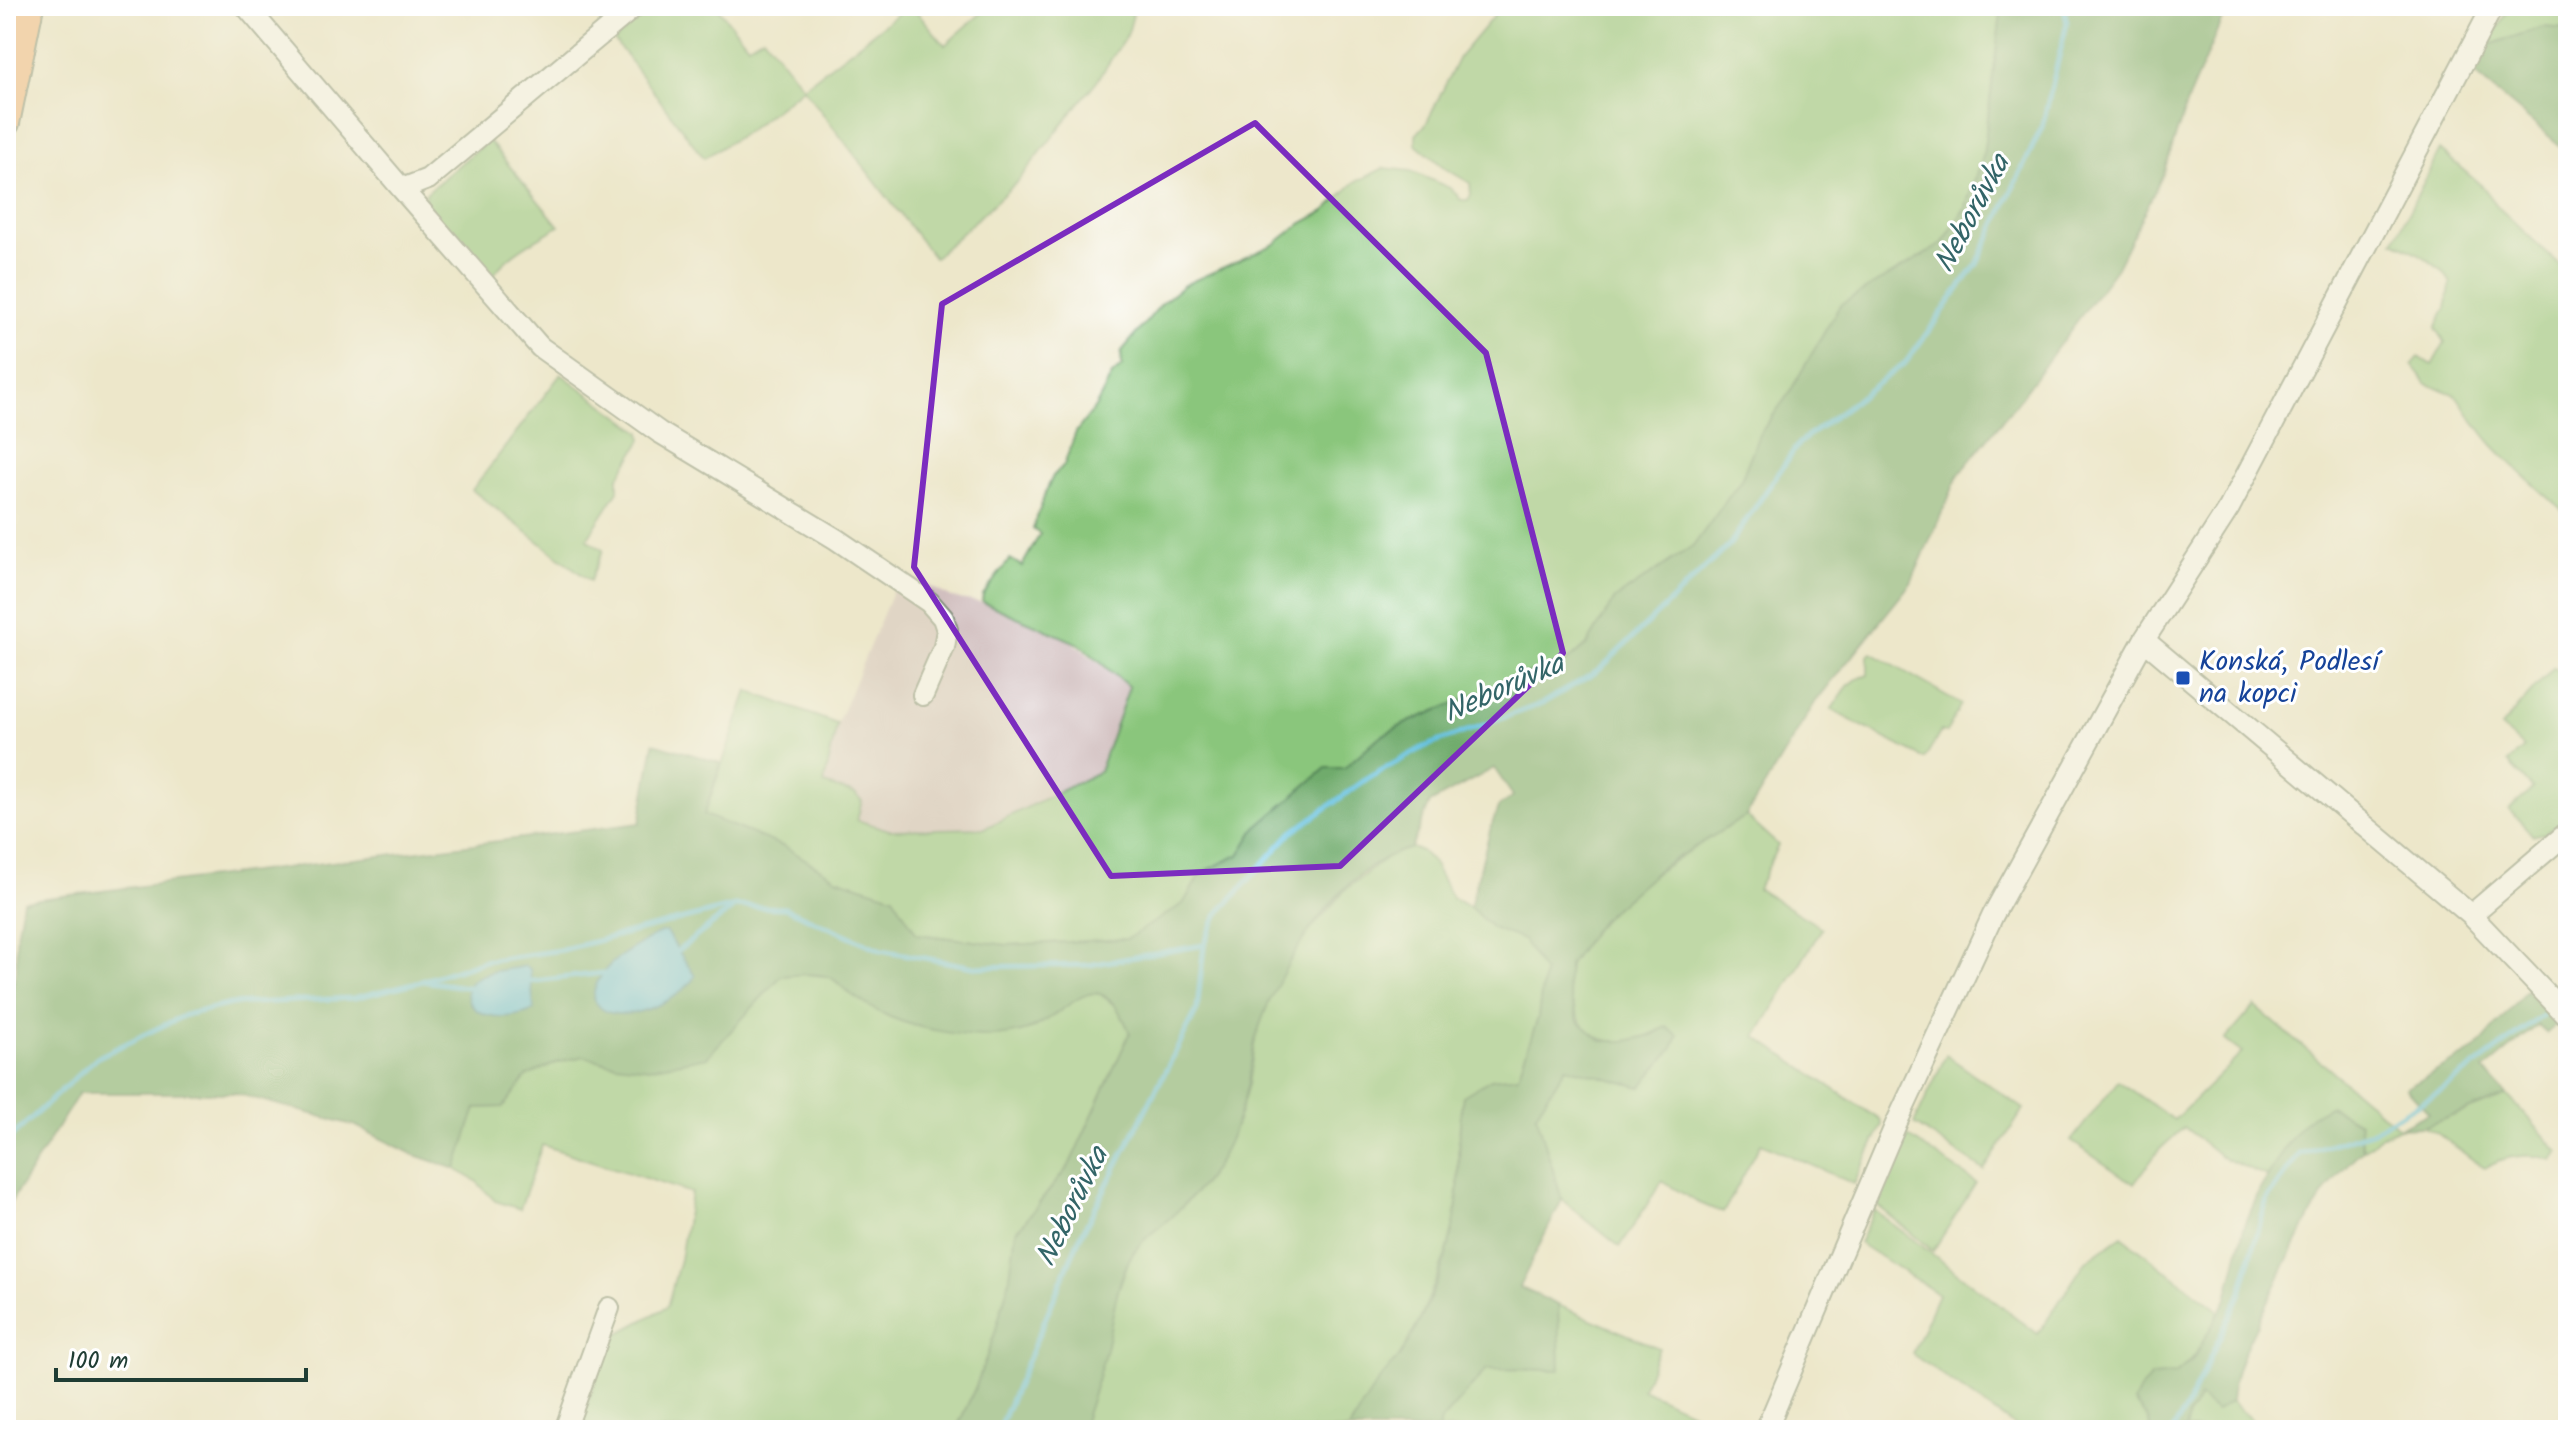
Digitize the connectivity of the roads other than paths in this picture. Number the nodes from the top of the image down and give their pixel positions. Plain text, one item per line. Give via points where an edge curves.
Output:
1 (30, 6) edge
2 (246, 6) edge
3 (635, 6) edge
4 (2493, 6) edge
5 (6, 123) edge
6 (402, 189) junction
7 (2144, 640) junction
8 (923, 695) dead end
9 (2568, 832) edge
10 (2471, 915) junction
11 (2568, 1017) edge
12 (609, 1308) dead end
13 (565, 1430) edge
14 (1766, 1430) edge

1 - 5 main road
2 - 6 street
3 - 6 street via 428,179
4 - 7 street via 2229,508
6 - 8 street via 540,347 659,432 929,602 947,630
7 - 10 street
7 - 14 street via 1993,915 1896,1124
9 - 10 street
10 - 11 street
12 - 13 street

